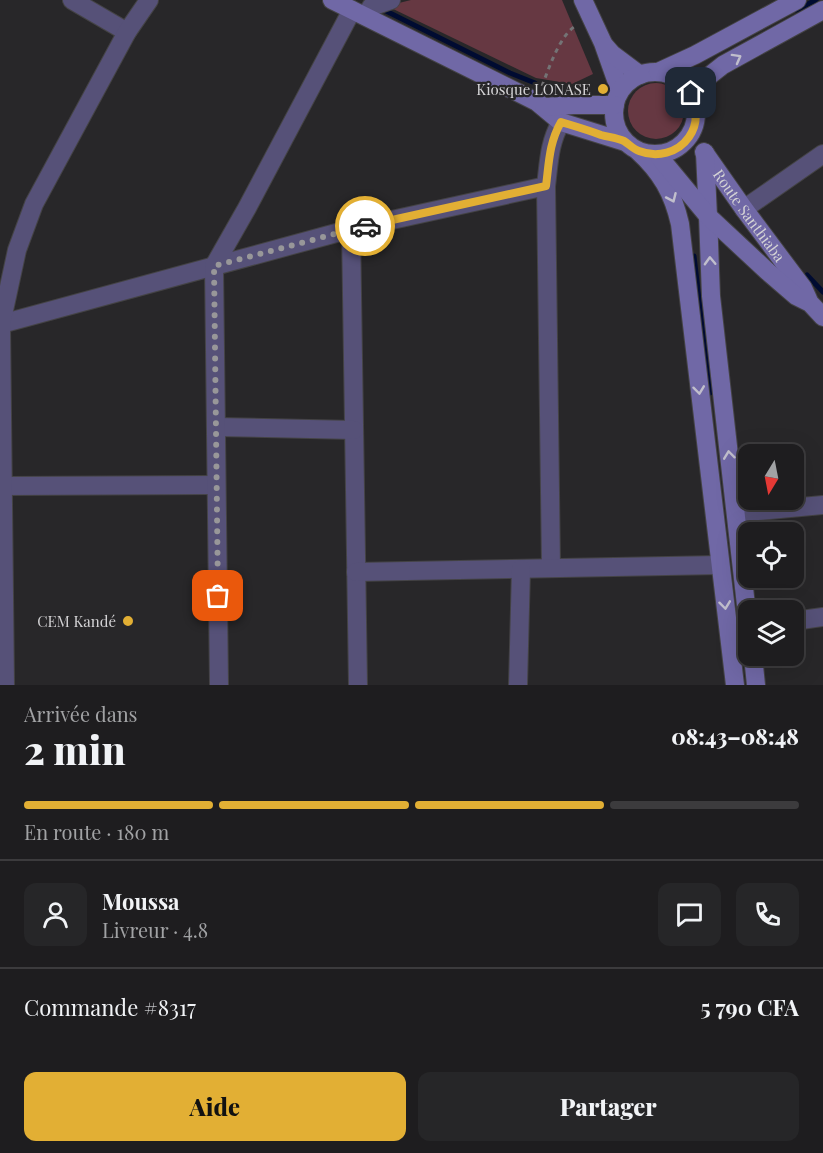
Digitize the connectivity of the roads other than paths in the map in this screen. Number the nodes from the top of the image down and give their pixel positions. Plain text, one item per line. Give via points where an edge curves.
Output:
1 (72, 0) edge
2 (148, 0) edge
3 (332, 0) edge
4 (391, 0) edge
5 (583, 0) edge
6 (796, 0) edge
7 (823, 10) edge
8 (359, 13) junction
9 (127, 32) junction
10 (603, 44) junction
11 (658, 72) junction
12 (640, 75) junction
13 (692, 94) junction
14 (617, 98) junction
15 (541, 104) junction
16 (561, 122) junction
17 (695, 126) junction
18 (631, 146) junction
19 (705, 153) junction
20 (823, 154) edge
21 (657, 155) junction
22 (546, 186) junction
23 (744, 209) junction
24 (708, 216) junction
25 (351, 229) junction
26 (214, 266) junction
27 (810, 303) junction
28 (823, 317) edge
29 (1, 324) edge
30 (1, 412) edge
31 (216, 427) junction
32 (354, 430) junction
33 (216, 485) junction
34 (3, 486) junction
35 (823, 505) edge
36 (736, 513) junction
37 (720, 565) junction
38 (551, 568) junction
39 (521, 569) junction
40 (356, 572) junction
41 (745, 600) edge
42 (823, 617) edge
43 (804, 620) edge
44 (754, 666) edge
45 (5, 685) edge
46 (219, 685) edge
47 (358, 685) edge
48 (518, 685) edge
49 (735, 685) edge
50 (756, 685) edge

1 - 9 street
2 - 9 street
3 - 8 street
4 - 8 street
5 - 10 street
6 - 11 street
13 -> 7 street via 723,65
8 - 15 street
8 - 26 street
9 - 29 street via 34,204 17,250
10 - 12 street
10 - 14 street
11 - 12 street
11 - 13 street via 676,78
12 - 14 street via 628,82
13 - 17 street via 697,114
14 - 15 street via 582,104
14 - 18 street via 615,124
15 - 16 street
16 - 18 street
16 - 22 street via 549,152
17 - 19 street, Route Santhiaba
17 - 21 street via 684,143
18 - 21 street
18 -> 37 street via 662,178 678,216
19 - 23 street, Route Santhiaba
19 - 24 street
20 - 23 street
21 - 24 street, Route Santhiaba
22 - 25 street
22 - 38 street
23 - 27 street, Route Santhiaba
24 - 27 street, Route Santhiaba via 796,296
36 -> 24 street via 711,296
25 - 26 street
25 - 32 street
26 - 29 street
26 - 31 street
27 - 28 street, Route Santhiaba
29 - 30 street
30 - 34 street
31 - 32 street
31 - 33 street
32 - 40 street
33 - 34 street
33 - 46 street
34 - 45 street
35 - 36 street
36 - 41 street
37 - 38 street
37 -> 49 street
38 - 39 street
39 - 40 street
39 - 48 street
40 - 47 street
42 - 43 street
44 - 50 street

